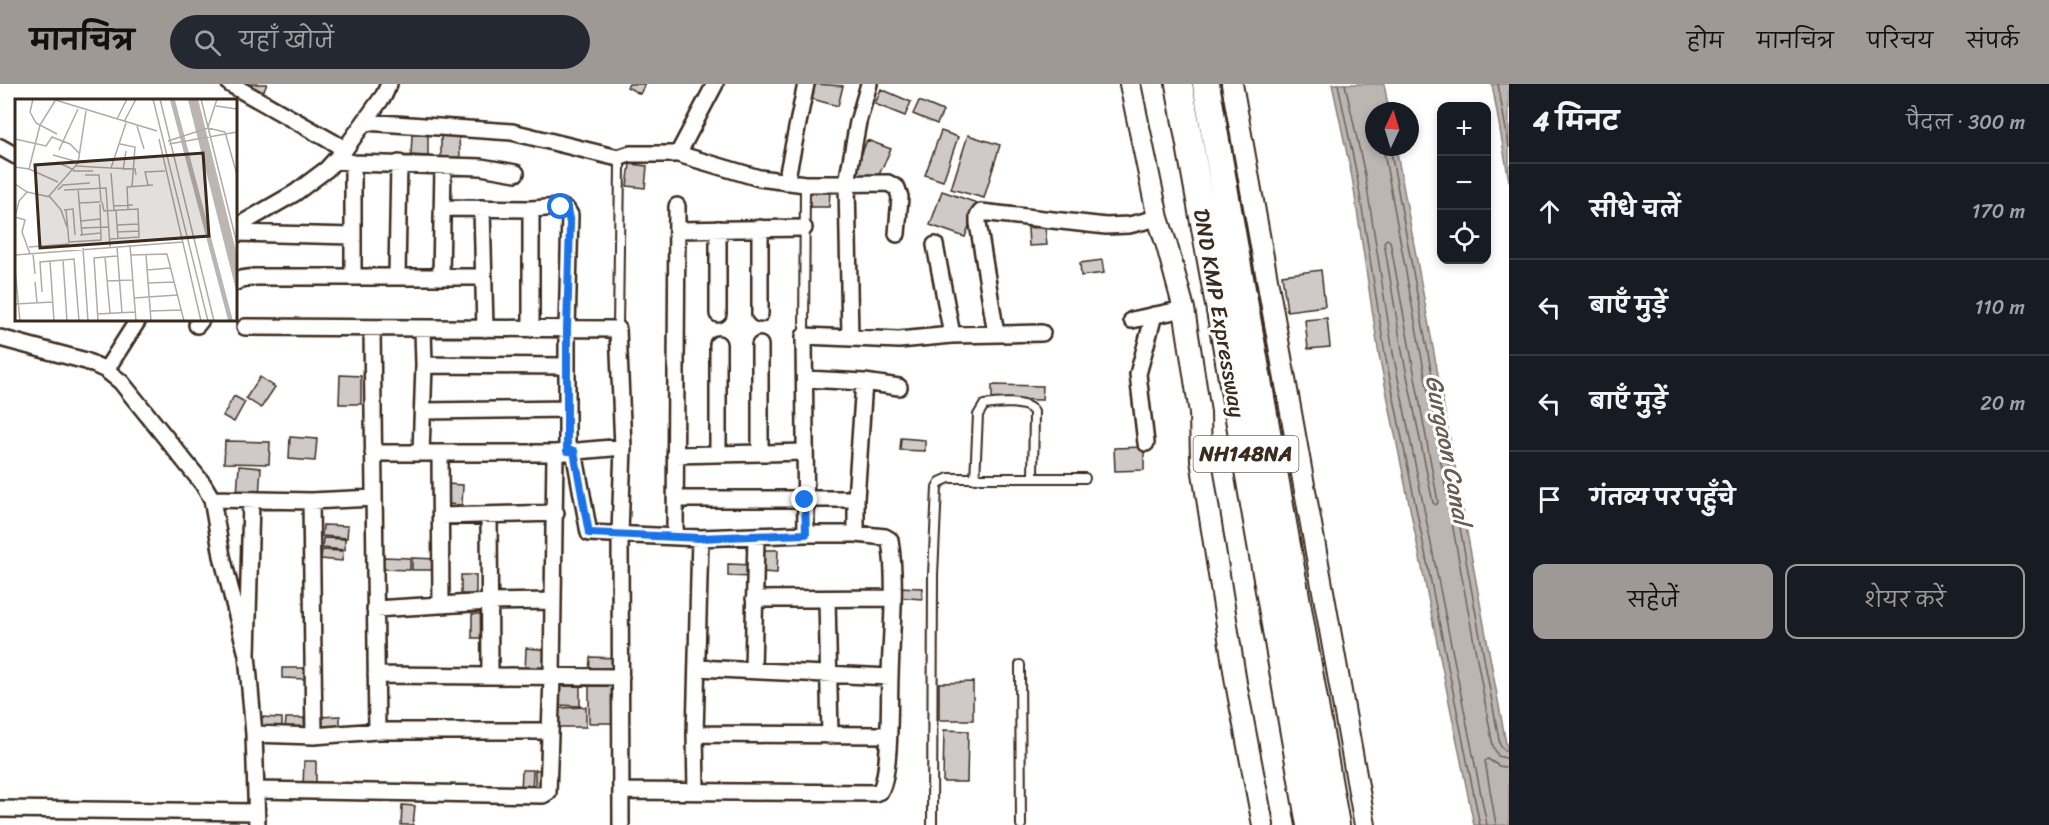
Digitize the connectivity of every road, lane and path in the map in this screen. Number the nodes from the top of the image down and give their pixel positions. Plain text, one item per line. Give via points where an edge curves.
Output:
1 (230, 84) edge
2 (388, 84) edge
3 (715, 84) edge
4 (806, 84) edge
5 (869, 84) edge
6 (1130, 84) edge
7 (1179, 84) edge
8 (1206, 84) edge
9 (1232, 84) edge
10 (364, 122) junction
11 (0, 147) edge
12 (678, 154) junction
13 (15, 155) edge
14 (341, 155) junction
15 (618, 158) junction
16 (399, 163) junction
17 (353, 164) junction
18 (443, 166) junction
19 (516, 173) dead end
20 (786, 182) junction
21 (848, 183) junction
22 (805, 184) junction
23 (677, 206) dead end
24 (442, 208) junction
25 (482, 208) junction
26 (531, 209) junction
27 (1158, 218) junction
28 (237, 226) edge
29 (760, 228) junction
30 (804, 228) junction
31 (718, 229) junction
32 (677, 230) junction
33 (237, 233) edge
34 (897, 234) dead end
35 (352, 236) junction
36 (935, 245) dead end
37 (397, 276) junction
38 (353, 277) junction
39 (441, 277) junction
40 (484, 277) junction
41 (237, 281) edge
42 (1184, 309) junction
43 (718, 314) dead end
44 (760, 314) dead end
45 (1154, 315) junction
46 (1132, 320) dead end
47 (137, 321) edge
48 (245, 327) dead end
49 (531, 328) junction
50 (372, 329) junction
51 (423, 329) junction
52 (485, 329) junction
53 (567, 329) junction
54 (618, 329) junction
55 (1042, 333) dead end
56 (996, 334) junction
57 (952, 335) junction
58 (804, 336) junction
59 (0, 338) edge
60 (850, 338) junction
61 (718, 344) dead end
62 (760, 345) dead end
63 (424, 365) junction
64 (566, 366) junction
65 (106, 370) junction
66 (806, 379) junction
67 (864, 382) junction
68 (899, 387) dead end
69 (567, 409) junction
70 (423, 411) junction
71 (1146, 443) dead end
72 (623, 447) junction
73 (565, 452) junction
74 (805, 452) junction
75 (373, 453) junction
76 (421, 453) junction
77 (760, 453) junction
78 (440, 454) junction
79 (718, 454) junction
80 (675, 455) junction
81 (975, 478) junction
82 (1033, 478) junction
83 (1085, 478) dead end
84 (374, 498) junction
85 (212, 499) junction
86 (675, 499) junction
87 (855, 499) junction
88 (805, 500) junction
89 (251, 501) junction
90 (311, 501) junction
91 (556, 513) junction
92 (489, 514) junction
93 (441, 516) junction
94 (620, 534) junction
95 (806, 534) junction
96 (856, 534) junction
97 (675, 536) junction
98 (756, 537) junction
99 (700, 538) junction
100 (892, 598) junction
101 (754, 599) junction
102 (827, 599) junction
103 (553, 601) junction
104 (489, 602) junction
105 (441, 604) junction
106 (375, 609) junction
107 (247, 655) junction
108 (1020, 665) dead end
109 (698, 668) junction
110 (753, 670) junction
111 (376, 675) junction
112 (490, 675) junction
113 (828, 675) junction
114 (552, 677) junction
115 (621, 677) junction
116 (890, 677) junction
117 (377, 731) junction
118 (550, 731) junction
119 (254, 734) junction
120 (695, 734) junction
121 (888, 735) junction
122 (314, 736) junction
123 (830, 736) junction
124 (256, 790) junction
125 (622, 791) junction
126 (696, 792) junction
127 (0, 810) edge
128 (257, 819) edge
129 (621, 825) edge
130 (932, 825) edge
131 (1021, 825) edge
132 (1263, 825) edge
133 (1310, 825) edge
134 (1336, 825) edge
135 (1365, 825) edge

1 - 14 street
2 - 10 street
3 - 12 street
4 - 20 street
5 - 21 street
6 - 27 street
7 - 133 highway, DND KMP Expressway / NH148NA
8 - 134 highway, DND KMP Expressway / NH148NA
9 - 135 street
10 - 14 street
10 - 15 street via 512,132
11 - 13 street
12 - 15 street via 630,154
12 - 20 street
14 - 17 street
14 - 28 street via 295,193
15 - 54 lane
16 - 17 street
16 - 18 street
16 - 37 street
17 - 35 street
18 - 19 street via 481,166
18 - 24 street
20 - 22 street
21 - 22 street
21 - 34 street via 888,183 897,188
21 - 60 street
22 - 30 lane
23 - 32 street
24 - 25 street
24 - 39 street
25 - 26 street
25 - 40 street
26 - 49 street
26 - 53 street via 561,207 570,215
27 - 42 street
27 - 56 street via 1106,226 981,212 978,223
29 - 30 street
29 - 31 street
29 - 44 street
30 - 58 lane
31 - 32 street
31 - 43 street
32 - 80 street
33 - 35 street
35 - 38 street
36 - 57 street
37 - 38 street
37 - 39 street
38 - 41 street via 255,277
39 - 40 street
40 - 52 street
42 - 45 street
42 - 132 street via 1200,413 1201,460
45 - 46 street
45 - 71 street via 1138,374
47 - 65 street
48 - 50 street
49 - 52 street
49 - 53 street
50 - 51 street
50 - 75 street
51 - 52 street
51 - 63 street
53 - 54 street
53 - 64 street
54 - 72 street
55 - 56 street
56 - 57 street
57 - 60 street via 899,340
58 - 60 street
58 - 66 street
59 - 65 street
61 - 79 street
62 - 77 street
63 - 64 street
63 - 70 street
64 - 69 street
65 - 85 street via 122,382
66 - 67 street
66 - 74 street
67 - 68 street
67 - 87 street
69 - 70 street
69 - 73 street
70 - 76 street
72 - 73 street
72 - 94 street
73 - 78 street
73 - 91 street
73 - 94 street via 589,533
74 - 77 street
74 - 88 street
75 - 76 street
75 - 84 street
76 - 78 street
77 - 79 street
78 - 93 street
79 - 80 street
80 - 86 street
81 - 82 lane
81 - 82 lane via 978,415 984,405 991,404 1026,405 1034,412
81 - 130 lane via 949,478 940,482 936,495
82 - 83 lane
84 - 90 street
84 - 106 street
85 - 89 street
85 - 107 street
86 - 88 street
86 - 97 street
87 - 88 street
87 - 96 street
88 - 95 street
89 - 90 street
89 - 107 street
90 - 122 street
91 - 92 street
91 - 103 street
92 - 93 street
92 - 104 street
93 - 105 street
94 - 97 street
94 - 115 street
95 - 96 street
95 - 98 street
96 - 100 street via 890,540
97 - 99 street
98 - 99 street
98 - 101 street
99 - 109 street
100 - 102 street
100 - 116 street
101 - 102 street
101 - 110 street
102 - 113 street
103 - 104 street
103 - 114 street
104 - 105 street
104 - 112 street
105 - 106 street
106 - 111 street
107 - 119 street
108 - 131 lane
109 - 110 street
109 - 120 street
110 - 113 street
111 - 112 street
111 - 117 street
112 - 114 street
113 - 116 street
113 - 123 street
114 - 115 street
114 - 118 street
115 - 125 street
116 - 121 street
117 - 118 street
117 - 122 street
118 - 124 street via 549,788 543,795
119 - 122 street
119 - 124 street
120 - 123 street
120 - 126 street
121 - 123 street
121 - 126 street via 883,786 875,793
124 - 128 street
125 - 126 street
125 - 129 street
127 - 128 street

